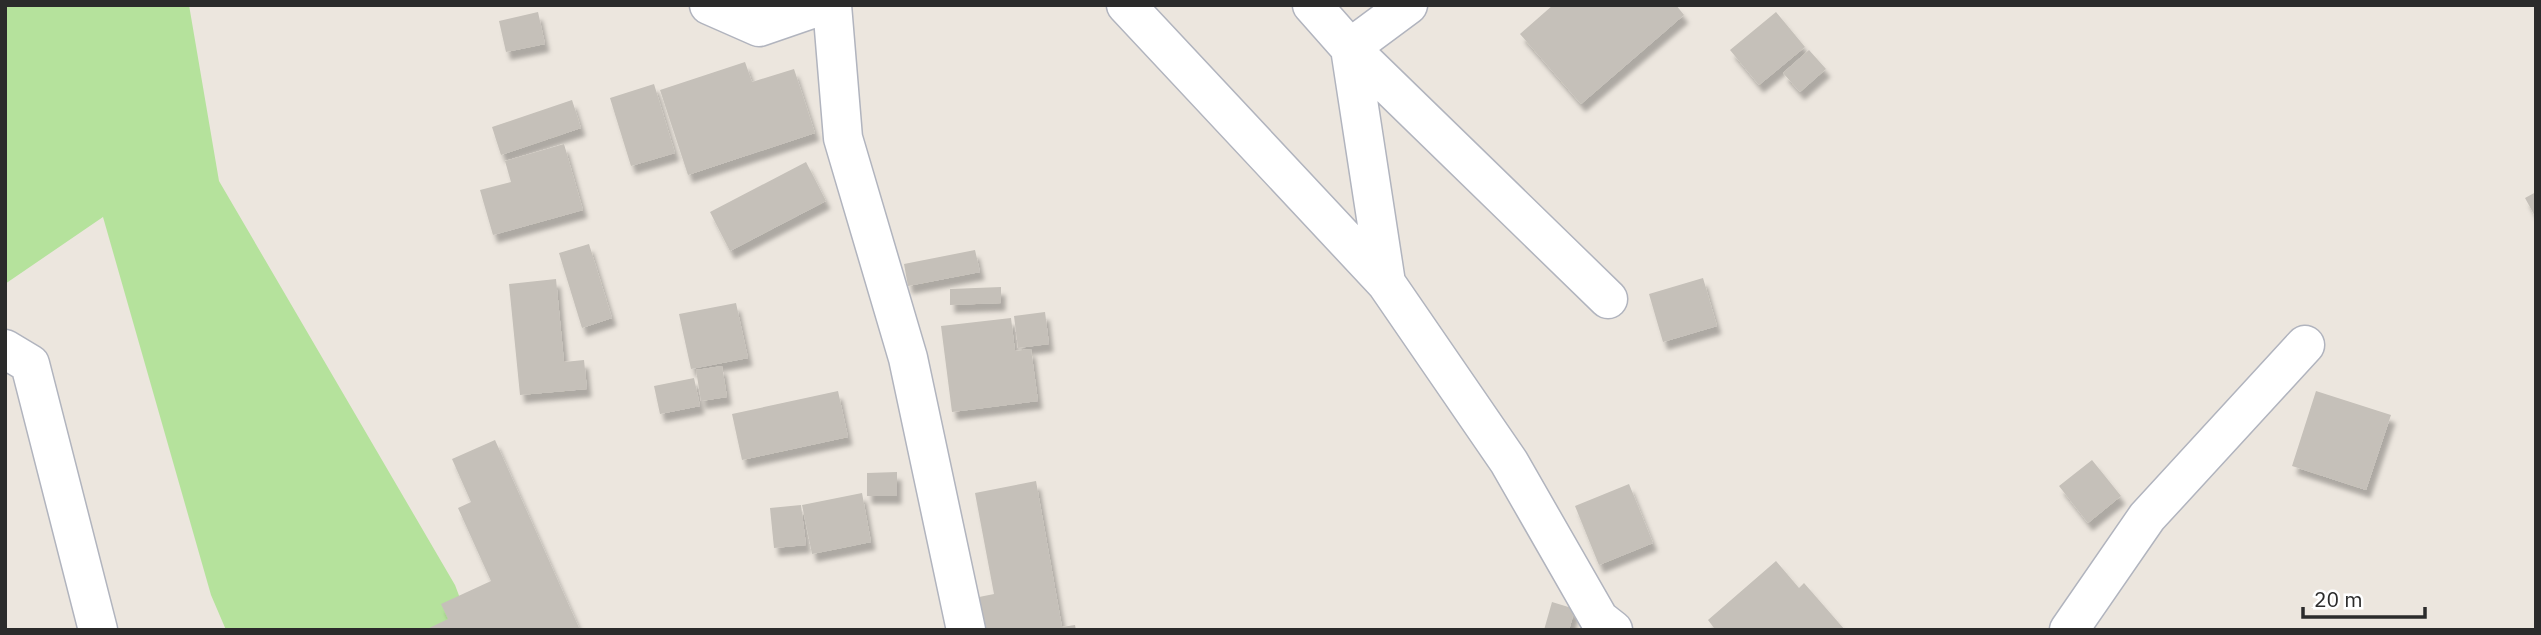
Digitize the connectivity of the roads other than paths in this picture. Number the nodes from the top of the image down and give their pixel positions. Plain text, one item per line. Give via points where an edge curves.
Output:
1 (709, 5) edge
2 (823, 5) edge
3 (832, 5) edge
4 (1126, 5) edge
5 (1312, 5) edge
6 (1408, 5) edge
7 (1350, 48) junction
8 (1386, 283) junction
9 (1608, 299) dead end
10 (2305, 345) dead end
11 (5, 349) edge
12 (98, 630) edge
13 (966, 630) edge
14 (1613, 630) edge
15 (2069, 630) edge

1 - 2 street via 759,27
3 - 13 street via 843,138 908,358
4 - 8 street
5 - 7 street
6 - 7 street
7 - 8 street
7 - 9 street
8 - 14 street via 1509,462 1599,619
10 - 15 street via 2147,517
11 - 12 street via 30,364

